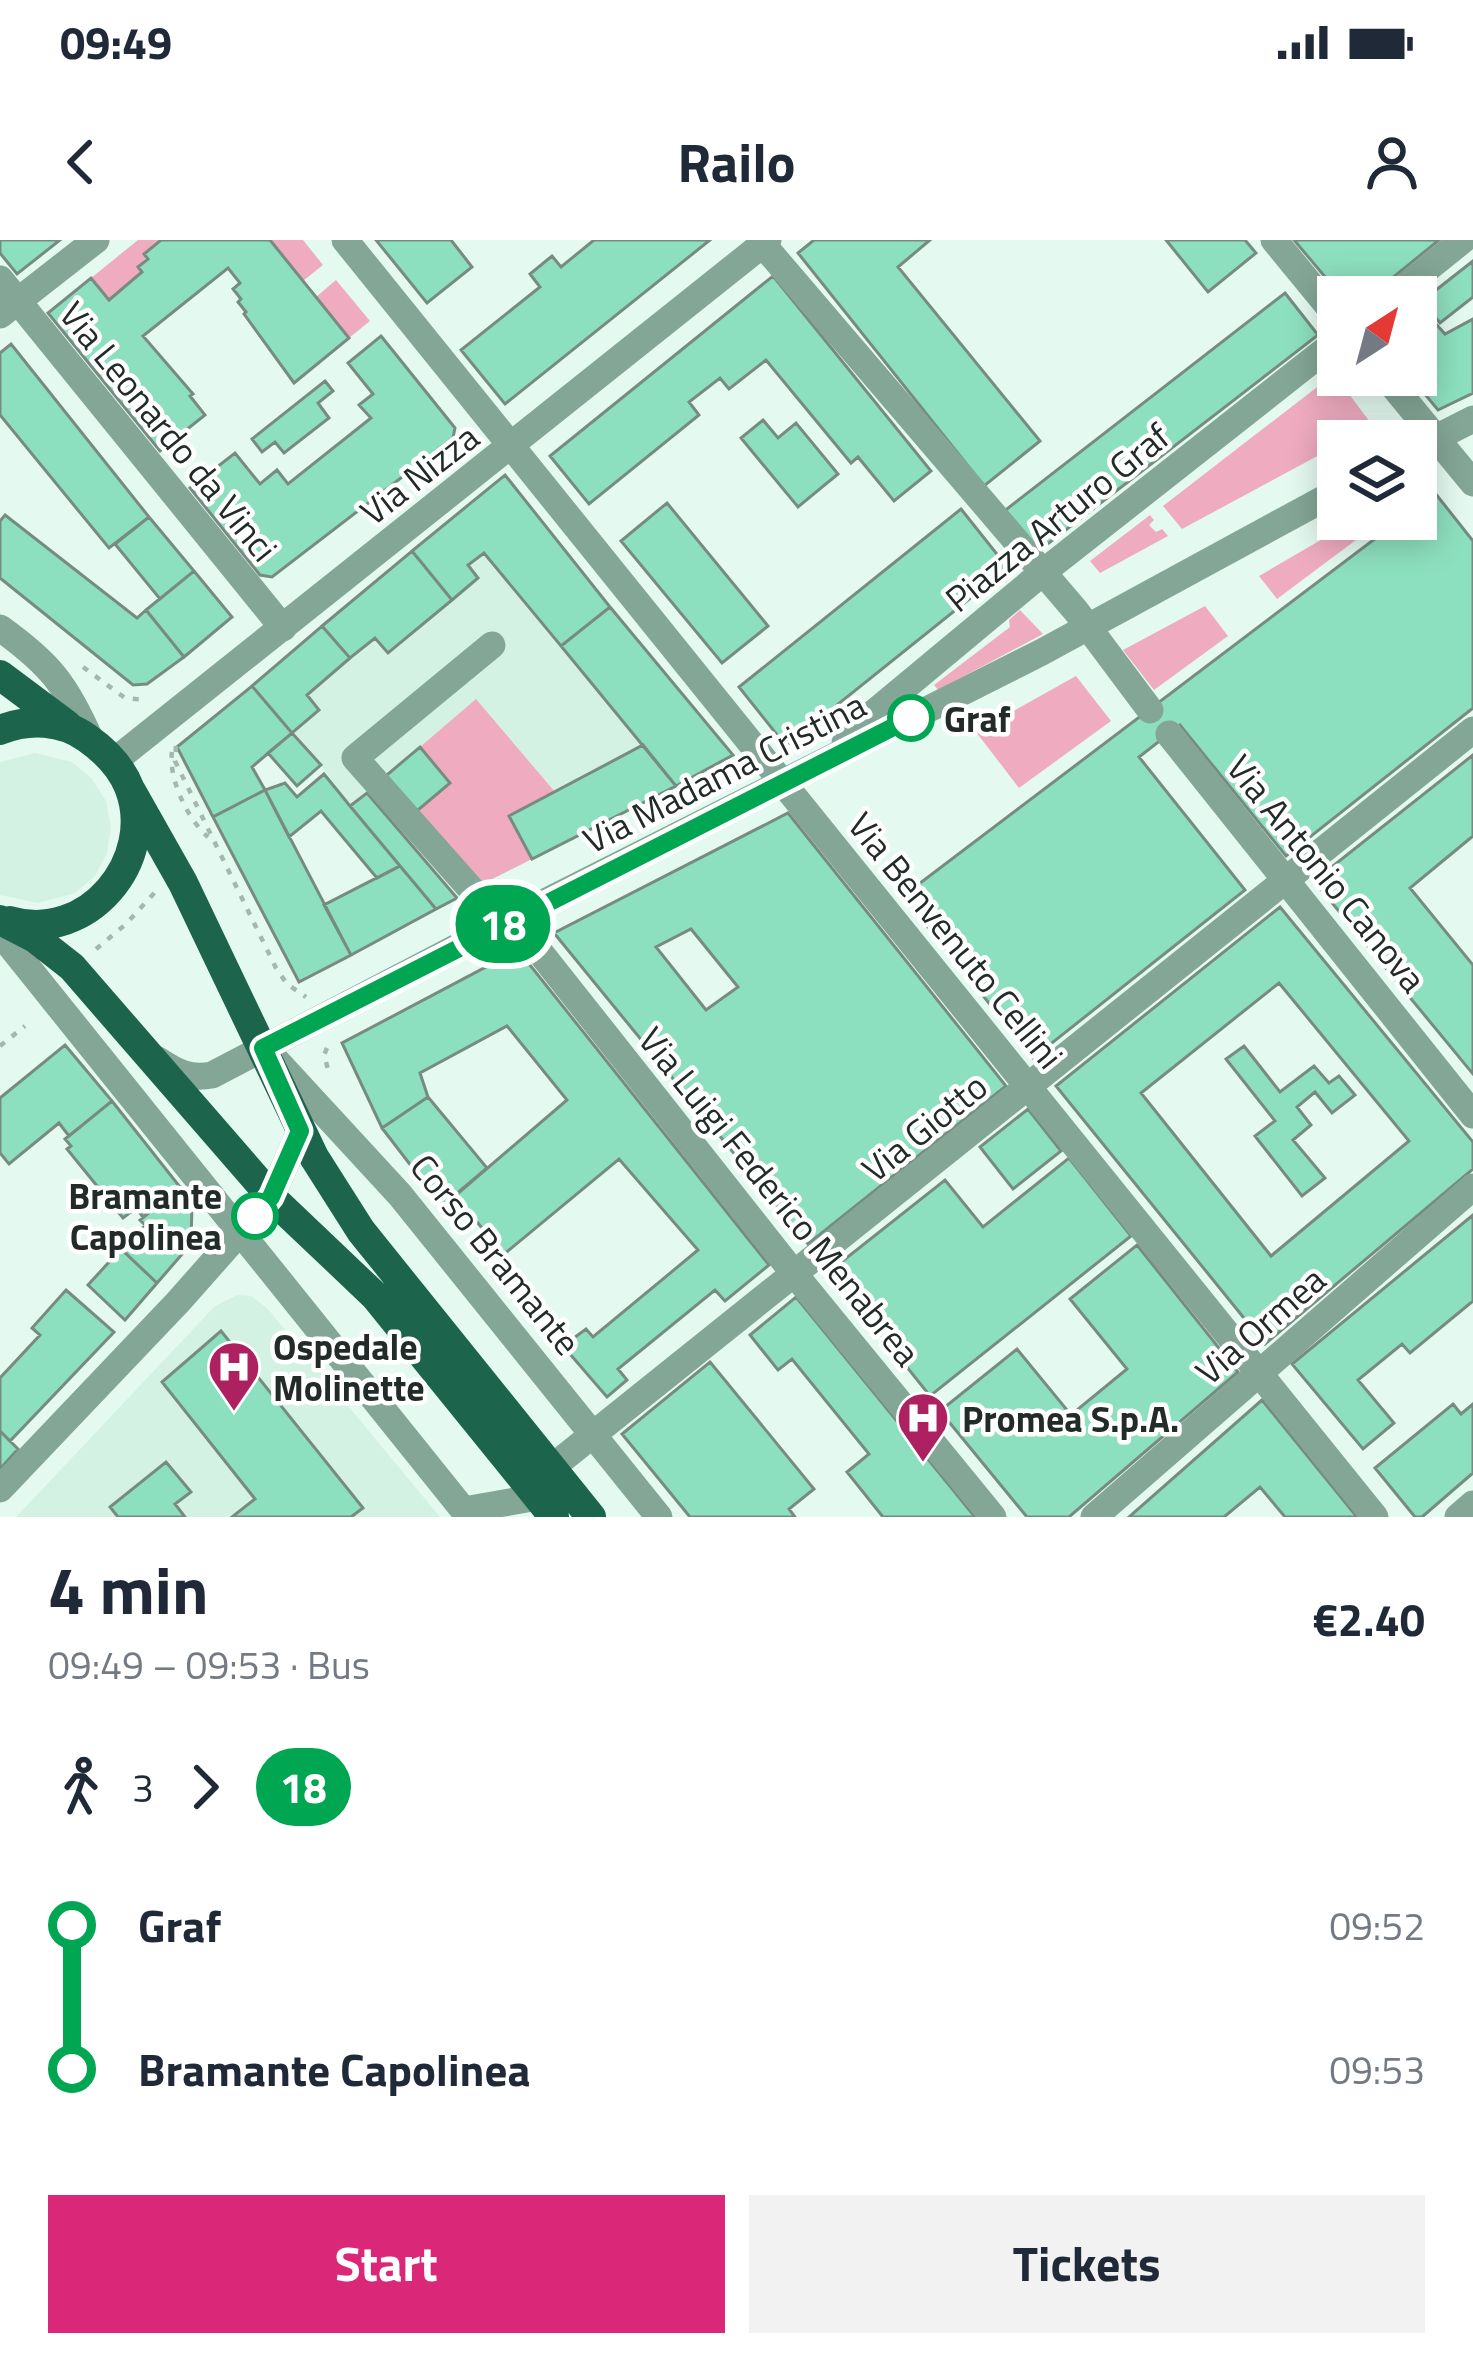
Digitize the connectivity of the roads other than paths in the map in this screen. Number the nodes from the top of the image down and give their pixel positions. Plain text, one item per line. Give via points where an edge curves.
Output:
1 (96, 240) edge
2 (345, 240) edge
3 (1274, 240) edge
4 (1463, 240) edge
5 (763, 241) edge
6 (1418, 276) edge
7 (1317, 292) edge
8 (6, 298) edge
9 (1317, 357) edge
10 (1473, 419) edge
11 (1437, 437) edge
12 (512, 446) junction
13 (1437, 452) edge
14 (1473, 483) edge
15 (1317, 502) edge
16 (1042, 573) junction
17 (0, 628) edge
18 (283, 628) junction
19 (1087, 628) junction
20 (493, 645) dead end
21 (0, 675) edge
22 (1150, 710) dead end
23 (0, 730) edge
24 (1473, 730) edge
25 (1169, 734) dead end
26 (92, 744) junction
27 (829, 759) junction
28 (784, 782) junction
29 (131, 790) junction
30 (1288, 879) junction
31 (0, 919) edge
32 (507, 921) junction
33 (0, 933) edge
34 (140, 1048) junction
35 (263, 1048) junction
36 (1029, 1088) junction
37 (1473, 1115) edge
38 (300, 1131) junction
39 (1473, 1187) edge
40 (271, 1197) junction
41 (239, 1234) junction
42 (787, 1281) junction
43 (1259, 1374) junction
44 (592, 1436) junction
45 (0, 1489) edge
46 (543, 1492) edge
47 (1473, 1504) edge
48 (467, 1514) edge
49 (591, 1517) edge
50 (659, 1517) edge
51 (993, 1517) edge
52 (1094, 1517) edge
53 (1375, 1517) edge
54 (1458, 1517) edge

1 - 8 street
2 - 12 street, Via Benvenuto Cellini
3 - 7 street
4 - 6 street
5 - 12 street, Via Nizza
5 - 16 street
8 - 18 street, Via Leonardo da Vinci
9 - 16 street, Piazza Arturo Graf
10 - 11 street
12 - 18 street, Via Nizza
12 - 28 street, Via Benvenuto Cellini
13 - 14 street
15 - 19 street, Via Madama Cristina
16 - 19 street
16 - 27 street, Piazza Arturo Graf
17 - 26 street via 69,691
18 - 26 street, Via Nizza
19 - 22 street
19 - 27 street, Via Madama Cristina
20 - 32 street, Via Luigi Federico Menabrea via 355,758
21 - 26 main road
23 - 26 main road via 30,722
24 - 30 street, Via Giotto
25 - 30 street, Via Antonio Canova
26 - 29 main road, Corso Bramante
27 - 28 street, Via Madama Cristina
28 - 32 street, Via Madama Cristina
28 - 36 street, Via Benvenuto Cellini
29 - 31 main road via 129,855 101,901 58,924
29 - 35 main road, Corso Bramante
30 - 36 street, Via Giotto
30 - 37 street, Via Antonio Canova
31 - 34 main road, Corso Bramante via 72,967
32 - 35 street, Via Madama Cristina
32 - 42 street, Via Luigi Federico Menabrea
33 - 41 street
34 - 35 street, Via Madama Cristina via 194,1078
34 - 40 main road, Corso Bramante
35 - 38 main road, Corso Bramante
35 - 44 street, Corso Bramante via 400,1196
36 - 42 street, Via Giotto
36 - 43 street, Via Benvenuto Cellini
38 - 40 street
38 - 46 main road, Corso Bramante
39 - 43 street, Via Ormea
40 - 41 street
40 - 46 main road, Corso Bramante via 376,1296
41 - 45 street
41 - 48 street
42 - 44 street, Via Giotto
42 - 51 street, Via Luigi Federico Menabrea
43 - 52 street, Via Ormea
43 - 53 street, Via Benvenuto Cellini
44 - 46 street, Via Giotto
44 - 50 street, Corso Bramante
46 - 48 street
46 - 49 main road, Corso Bramante
47 - 54 street

